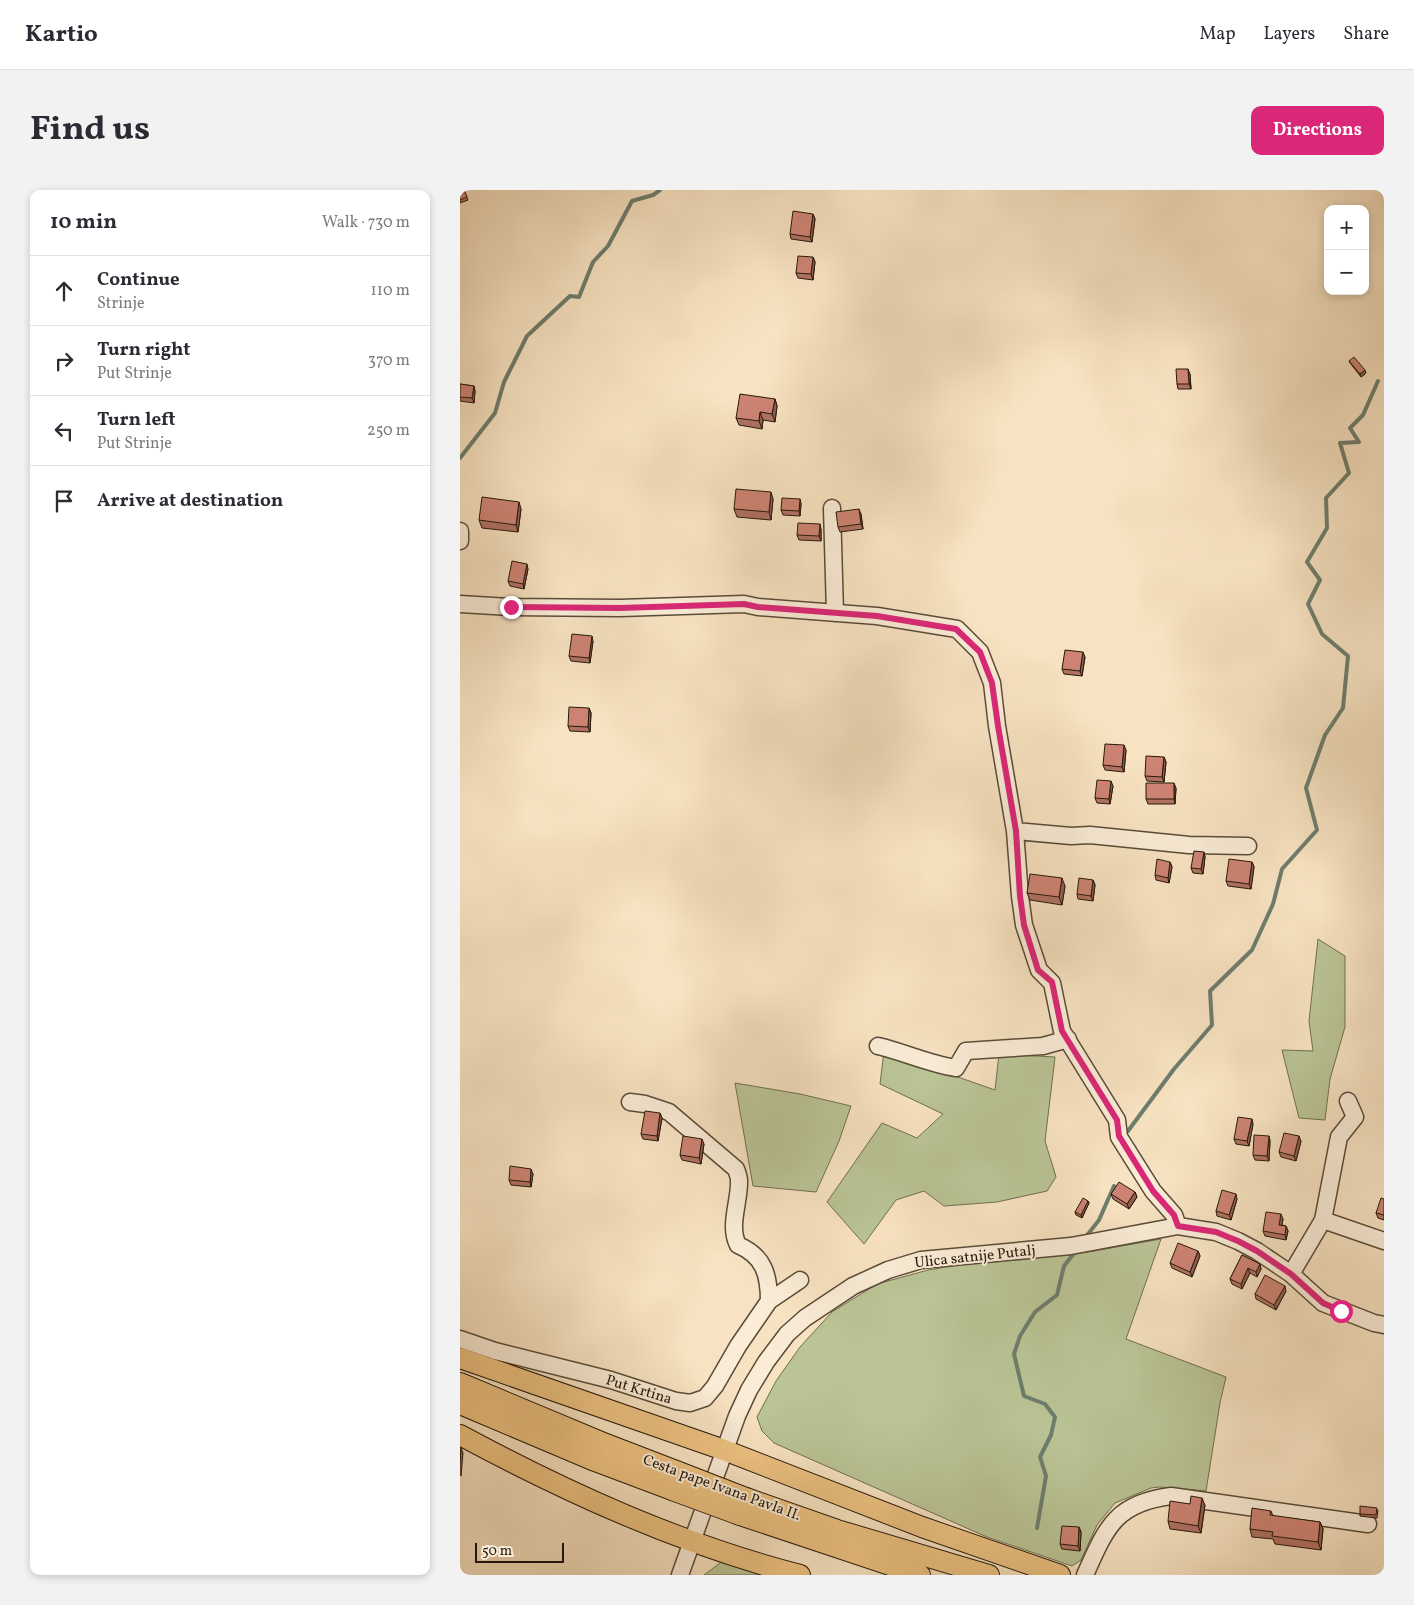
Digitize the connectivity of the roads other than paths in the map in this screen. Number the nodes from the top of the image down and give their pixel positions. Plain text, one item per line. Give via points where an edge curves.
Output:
1 (832, 508) dead end
2 (460, 531) edge
3 (460, 541) edge
4 (460, 604) edge
5 (835, 613) junction
6 (1016, 831) junction
7 (1248, 846) dead end
8 (1068, 1039) junction
9 (878, 1046) dead end
10 (1348, 1101) dead end
11 (630, 1102) dead end
12 (1323, 1220) junction
13 (1178, 1226) junction
14 (1384, 1241) edge
15 (1291, 1274) junction
16 (800, 1280) dead end
17 (769, 1301) junction
18 (1384, 1325) edge
19 (460, 1339) edge
20 (460, 1358) edge
21 (460, 1383) edge
22 (460, 1404) edge
23 (460, 1435) edge
24 (724, 1450) junction
25 (675, 1481) junction
26 (743, 1506) junction
27 (1368, 1524) dead end
28 (692, 1541) junction
29 (680, 1575) edge
30 (800, 1575) edge
31 (920, 1575) edge
32 (989, 1575) edge
33 (1060, 1575) edge
34 (1085, 1575) edge

1 - 5 street
2 - 3 street
4 - 5 street via 620,608 744,604
5 - 6 street via 877,616 956,629 980,652 992,683
6 - 7 street via 1189,845
6 - 8 street via 1024,925 1038,970 1052,982 1062,1031
8 - 9 street via 1043,1046 966,1051 956,1068
8 - 13 street via 1117,1120 1119,1136 1153,1191 1174,1215
10 - 12 street via 1355,1117 1339,1137
11 - 17 street via 669,1112 736,1169 740,1179 735,1240 758,1259 766,1272
12 - 14 street
12 - 15 street
13 - 15 street, Ulica satnije Putalj via 1216,1232 1238,1241
13 - 24 street, Ulica satnije Putalj via 1071,1246 921,1260 853,1286 804,1318 787,1334 750,1390
15 - 18 street, Ulica satnije Putalj via 1323,1303
16 - 17 street, Put Krtina
17 - 19 street, Put Krtina via 715,1386 705,1398 690,1403
20 - 24 main road
21 - 25 main road, Cesta pape Ivana Pavla II. via 601,1442
22 - 25 main road, Cesta pape Ivana Pavla II. via 594,1461
23 - 28 main road via 552,1483
24 - 28 street, Ulica satnije Putalj
24 - 33 main road via 922,1527
25 - 26 main road, Cesta pape Ivana Pavla II., bridge
26 - 31 main road, Cesta pape Ivana Pavla II.
26 - 32 main road, Cesta pape Ivana Pavla II.
27 - 34 street via 1180,1497 1152,1498 1126,1510 1112,1523
28 - 29 street, Ulica satnije Putalj
28 - 30 main road

